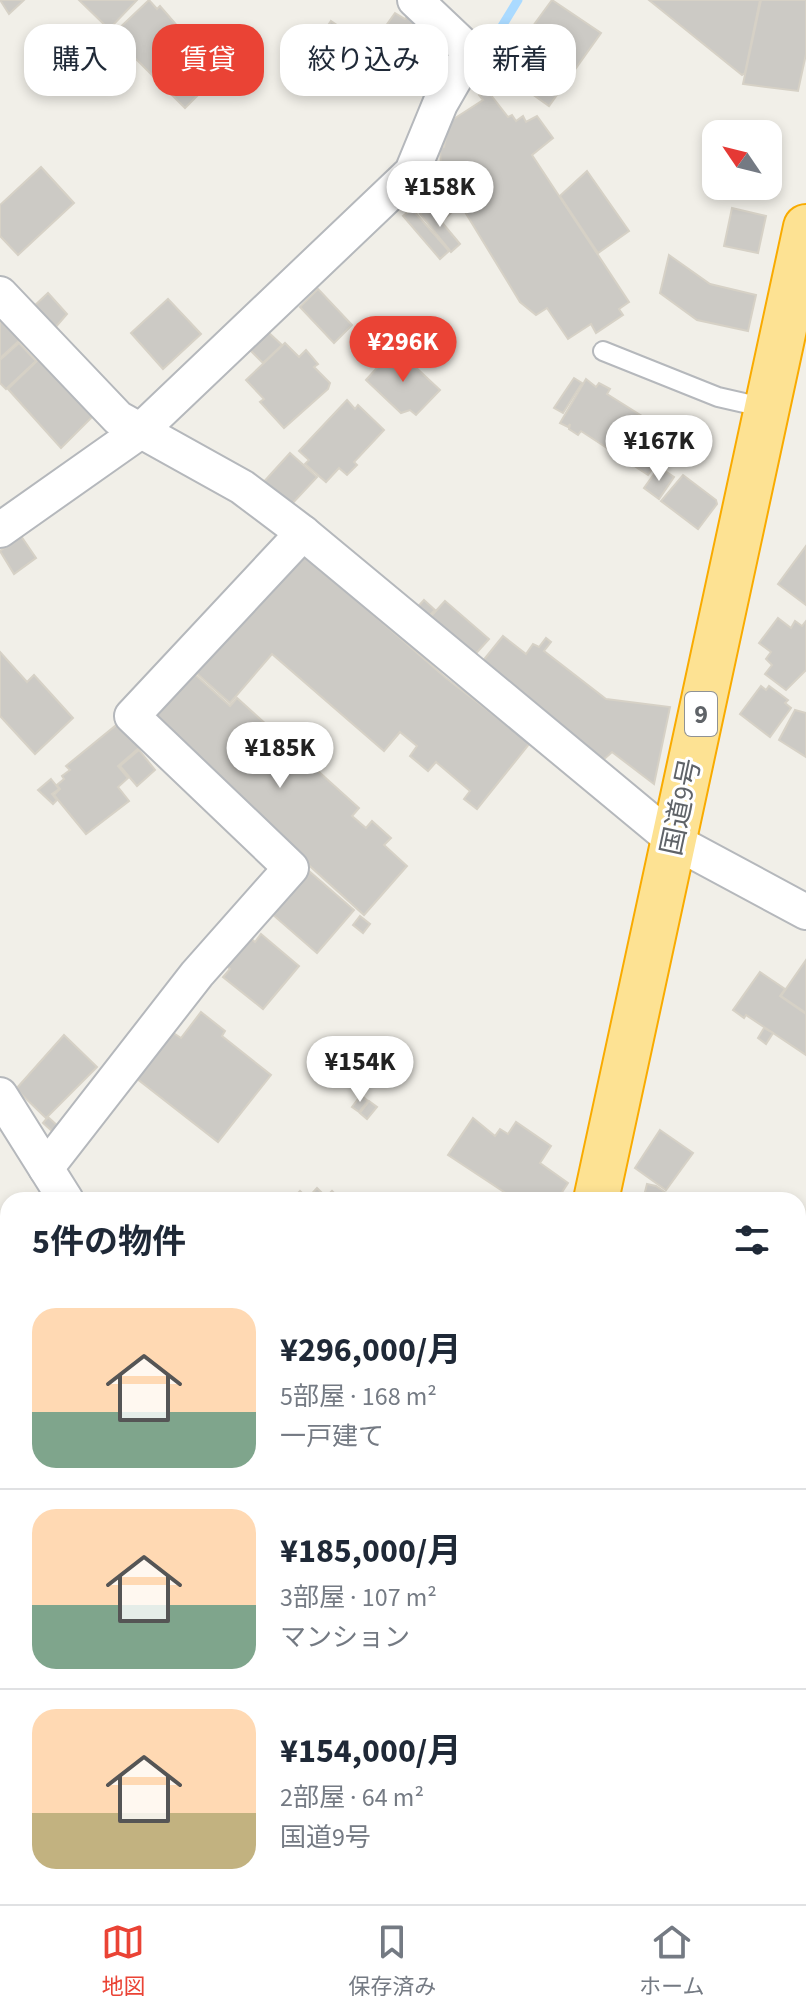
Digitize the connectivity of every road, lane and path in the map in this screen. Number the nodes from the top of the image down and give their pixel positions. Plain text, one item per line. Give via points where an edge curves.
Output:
1 (415, 0) edge
2 (806, 227) edge
3 (0, 294) edge
4 (603, 351) dead end
5 (766, 408) junction
6 (139, 432) junction
7 (0, 530) edge
8 (303, 533) junction
9 (674, 841) junction
10 (806, 912) edge
11 (4, 1111) edge
12 (46, 1168) junction
13 (61, 1192) edge
14 (598, 1192) edge

1 - 6 street via 470,52 440,104 412,172
2 - 5 highway, 国道9号 / 9
3 - 6 street via 118,418
4 - 5 lane via 718,397
5 - 9 highway, 国道9号 / 9
6 - 7 street
6 - 8 street via 242,487
8 - 9 street
8 - 12 street via 132,716 291,868 197,974
9 - 10 street
9 - 14 highway, 国道9号 / 9
11 - 12 street
12 - 13 street

